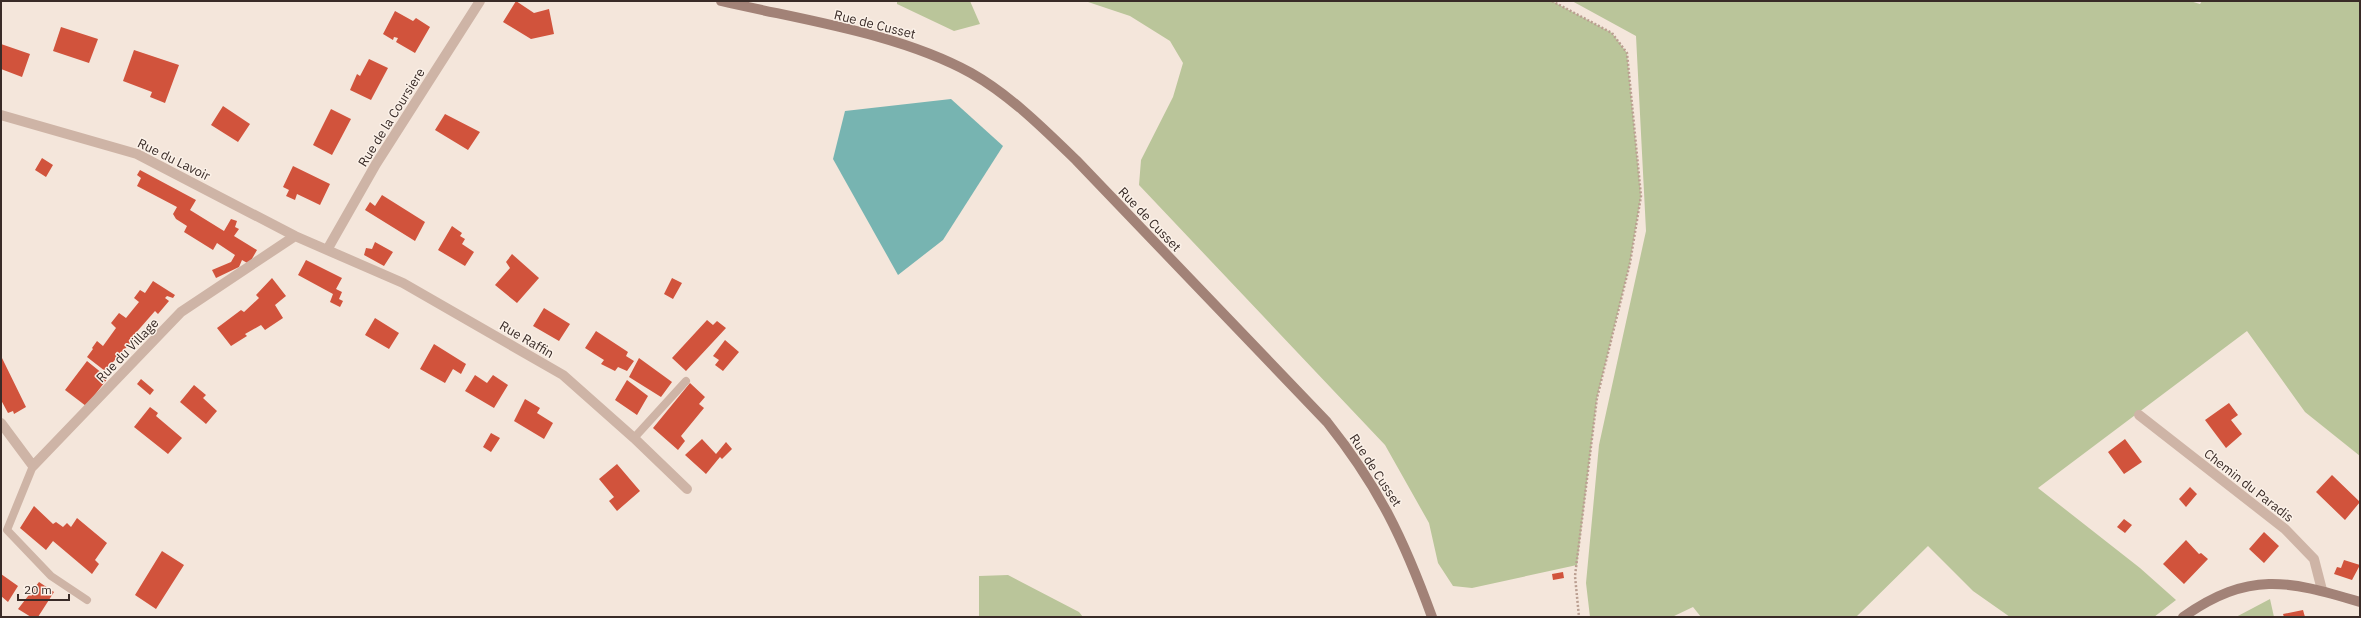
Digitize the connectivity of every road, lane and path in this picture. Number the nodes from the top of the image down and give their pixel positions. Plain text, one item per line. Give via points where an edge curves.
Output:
1 (480, 1) edge
2 (720, 1) edge
3 (1552, 1) edge
4 (1, 115) edge
5 (295, 236) junction
6 (327, 250) junction
7 (686, 381) dead end
8 (2139, 415) dead end
9 (1, 423) edge
10 (634, 438) junction
11 (33, 466) junction
12 (687, 489) dead end
13 (2322, 590) junction
14 (87, 600) dead end
15 (2360, 602) edge
16 (1432, 617) edge
17 (1579, 617) edge
18 (2183, 617) edge

1 - 6 street, Rue de la Coursiere via 376,164
2 - 16 street, Rue de Cusset via 897,41 932,54 972,73 1036,122 1081,165 1322,417 1355,457 1378,492 1398,530
3 - 17 path via 1612,34 1626,53 1641,196 1630,263 1597,398 1575,576
4 - 5 street, Rue du Lavoir via 137,154
5 - 6 street, Rue du Lavoir
5 - 11 street, Rue du Village via 181,312
6 - 10 street, Rue Raffin via 402,283 563,375
7 - 10 lane
8 - 13 street, Chemin du Paradis via 2285,529 2314,559
9 - 11 street
10 - 12 street, Rue Raffin
11 - 14 lane via 7,530 51,576
13 - 15 street
13 - 18 street via 2290,583 2263,584 2238,589 2207,601

